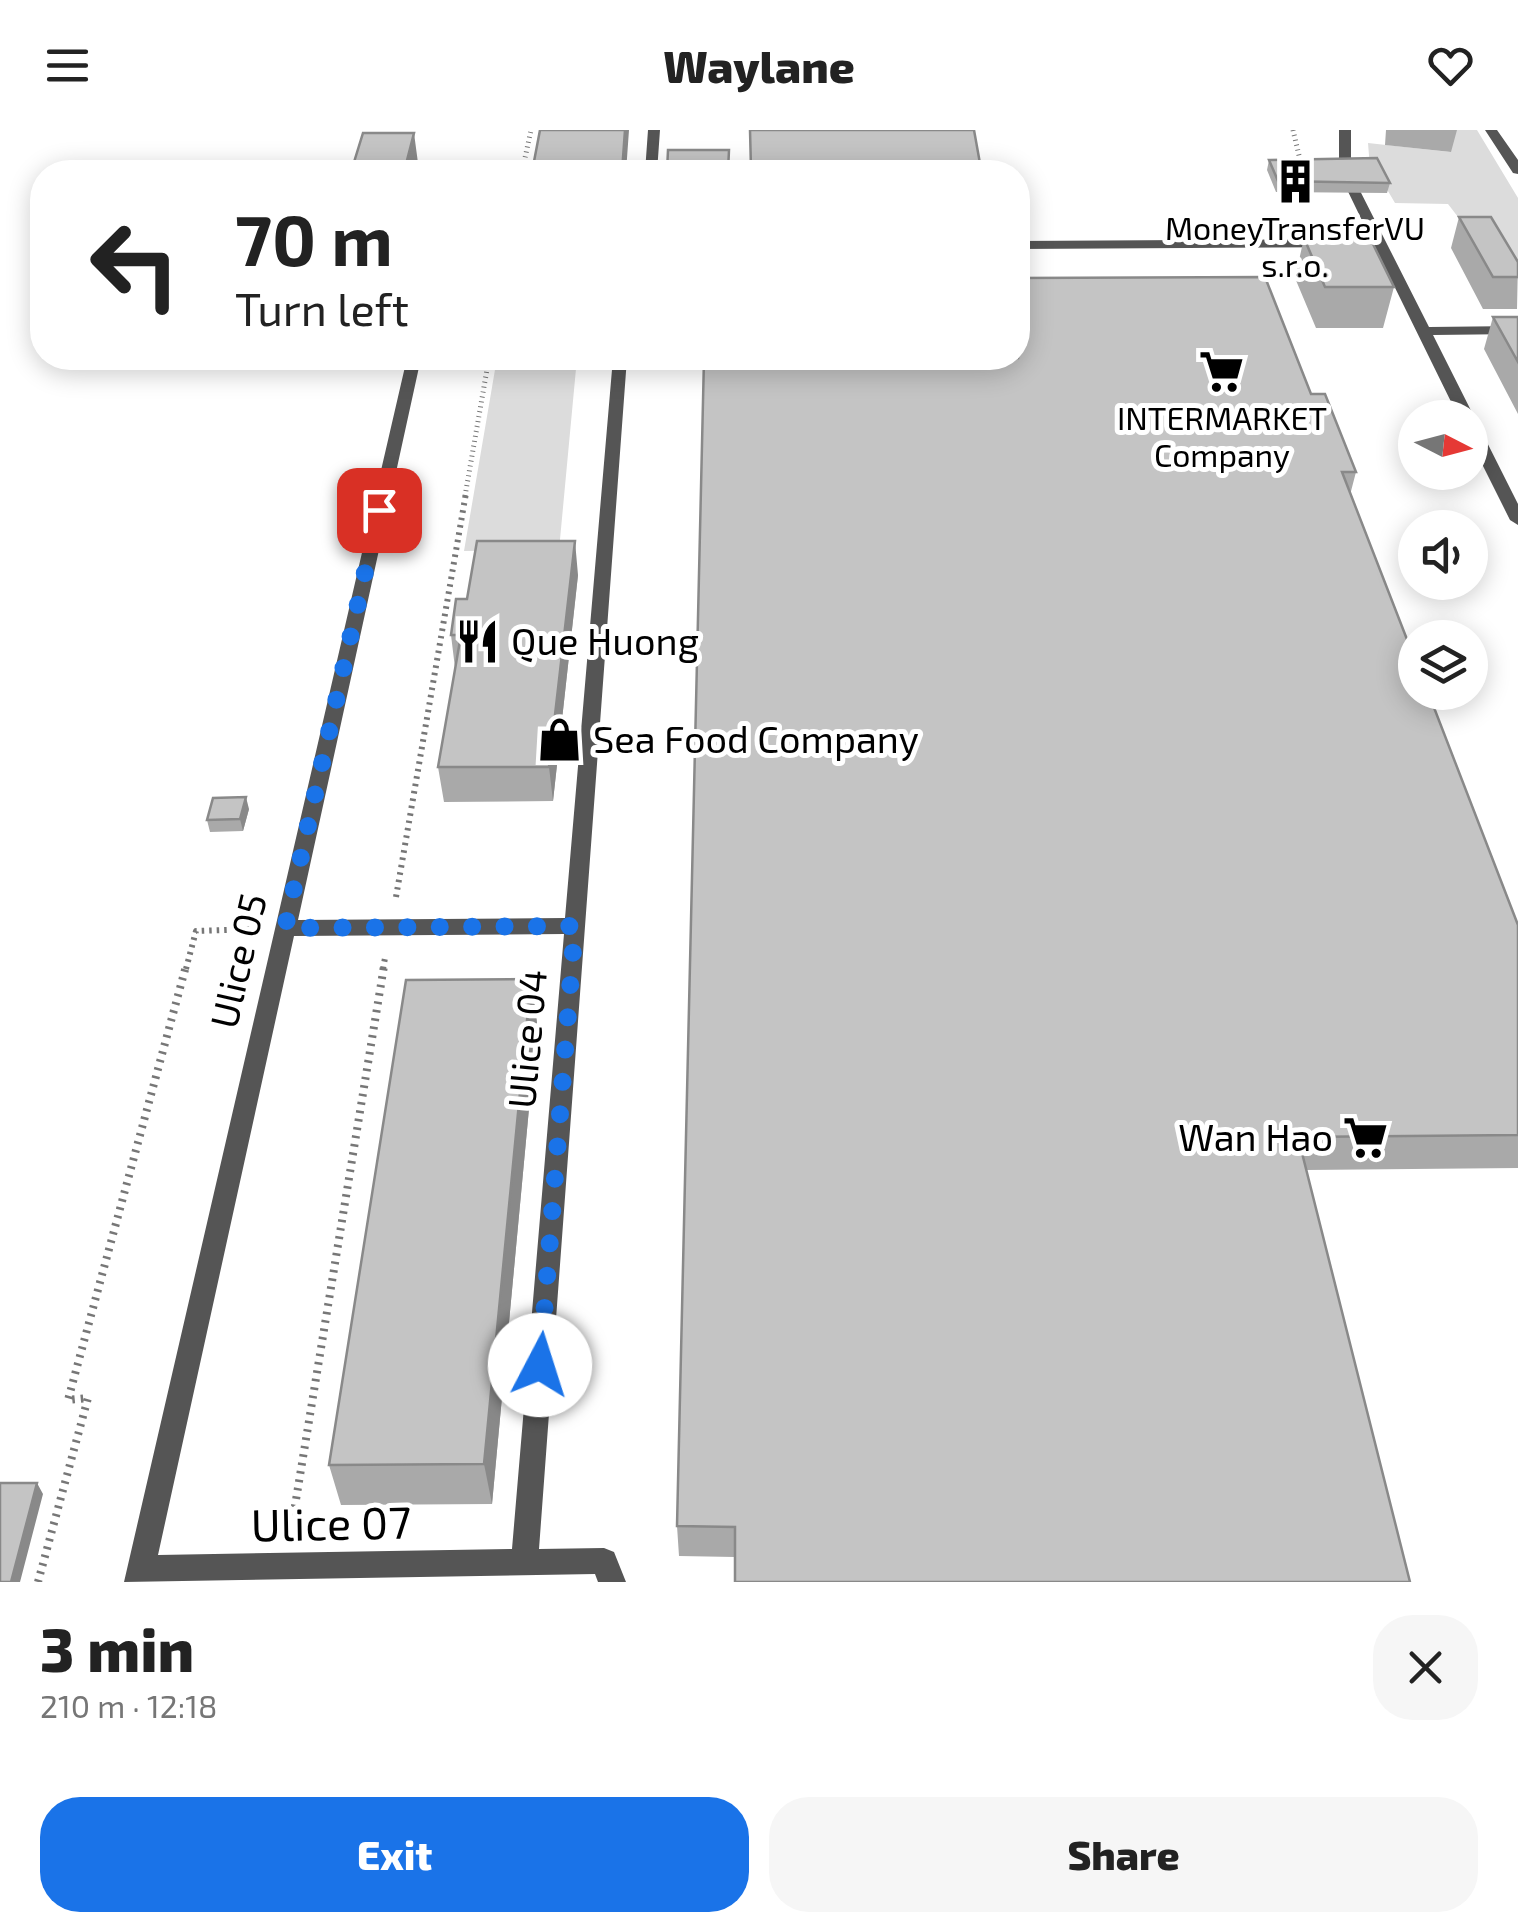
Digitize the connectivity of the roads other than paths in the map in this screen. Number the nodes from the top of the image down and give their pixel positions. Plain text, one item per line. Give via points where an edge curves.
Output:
1 (654, 130) edge
2 (1344, 130) edge
3 (1491, 130) edge
4 (652, 160) edge
5 (1518, 170) edge
6 (1380, 243) junction
7 (1030, 245) edge
8 (1423, 330) junction
9 (1518, 330) edge
10 (411, 370) edge
11 (619, 370) edge
12 (1458, 400) edge
13 (1488, 461) edge
14 (1518, 520) edge
15 (575, 926) junction
16 (285, 928) junction
17 (524, 1564) junction
18 (139, 1576) edge
19 (612, 1582) edge

1 - 4 street
2 - 6 street via 1344,173
3 - 5 street
6 - 7 street
6 - 8 street
8 - 9 street
8 - 12 street
10 - 16 street, Ulice 05
11 - 15 street, Ulice 04
13 - 14 street
15 - 16 street
15 - 17 street, Ulice 04
16 - 18 street, Ulice 05
17 - 18 street, Ulice 07
17 - 19 street via 604,1562

